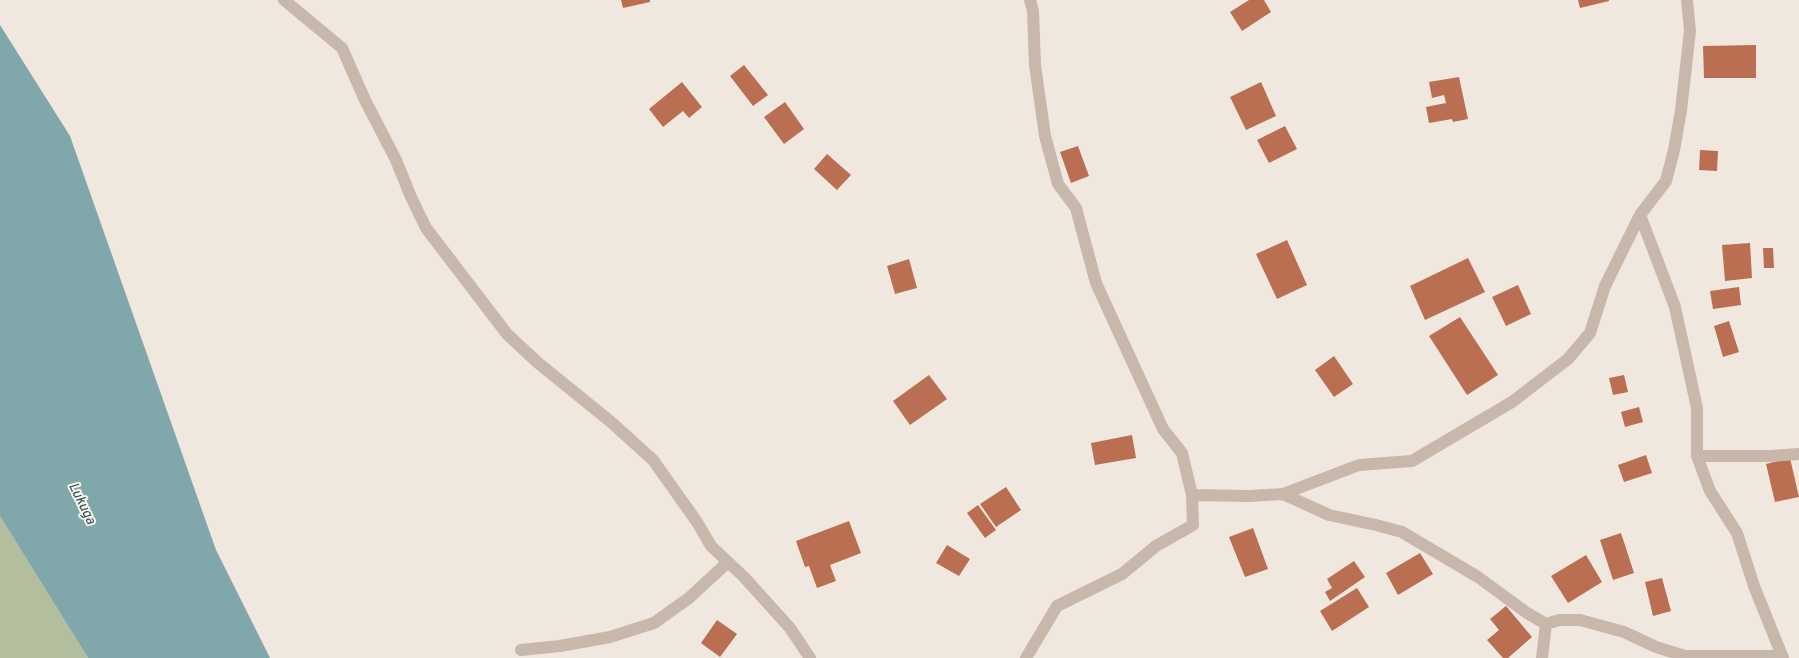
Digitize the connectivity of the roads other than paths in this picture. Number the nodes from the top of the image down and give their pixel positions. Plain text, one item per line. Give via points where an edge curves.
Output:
1 (284, 0) edge
2 (1030, 0) edge
3 (1687, 0) edge
4 (1640, 215) junction
5 (1799, 454) edge
6 (1697, 456) junction
7 (1283, 494) junction
8 (1192, 495) junction
9 (728, 562) junction
10 (1546, 624) junction
11 (521, 650) dead end
12 (1782, 657) edge
13 (810, 658) edge
14 (1026, 658) edge
15 (1542, 658) edge

1 - 9 street via 342,48 426,228 507,334 653,460 711,546
2 - 8 street via 1045,136 1058,184 1076,208 1096,283 1163,430 1182,453
3 - 4 street via 1690,31 1674,150 1666,181
4 - 6 street via 1675,307 1697,408
4 - 7 street via 1605,286 1590,333 1568,359 1512,402 1412,461 1359,464
5 - 6 street
6 - 12 street via 1710,491 1737,532
7 - 8 street
7 - 10 street via 1329,515 1402,532 1478,576 1527,614
8 - 14 street via 1192,525 1156,546 1122,574 1057,606
9 - 11 street via 689,598 654,624 610,637
9 - 13 street via 790,628
10 - 12 street via 1580,620 1624,632 1685,656
10 - 15 street

